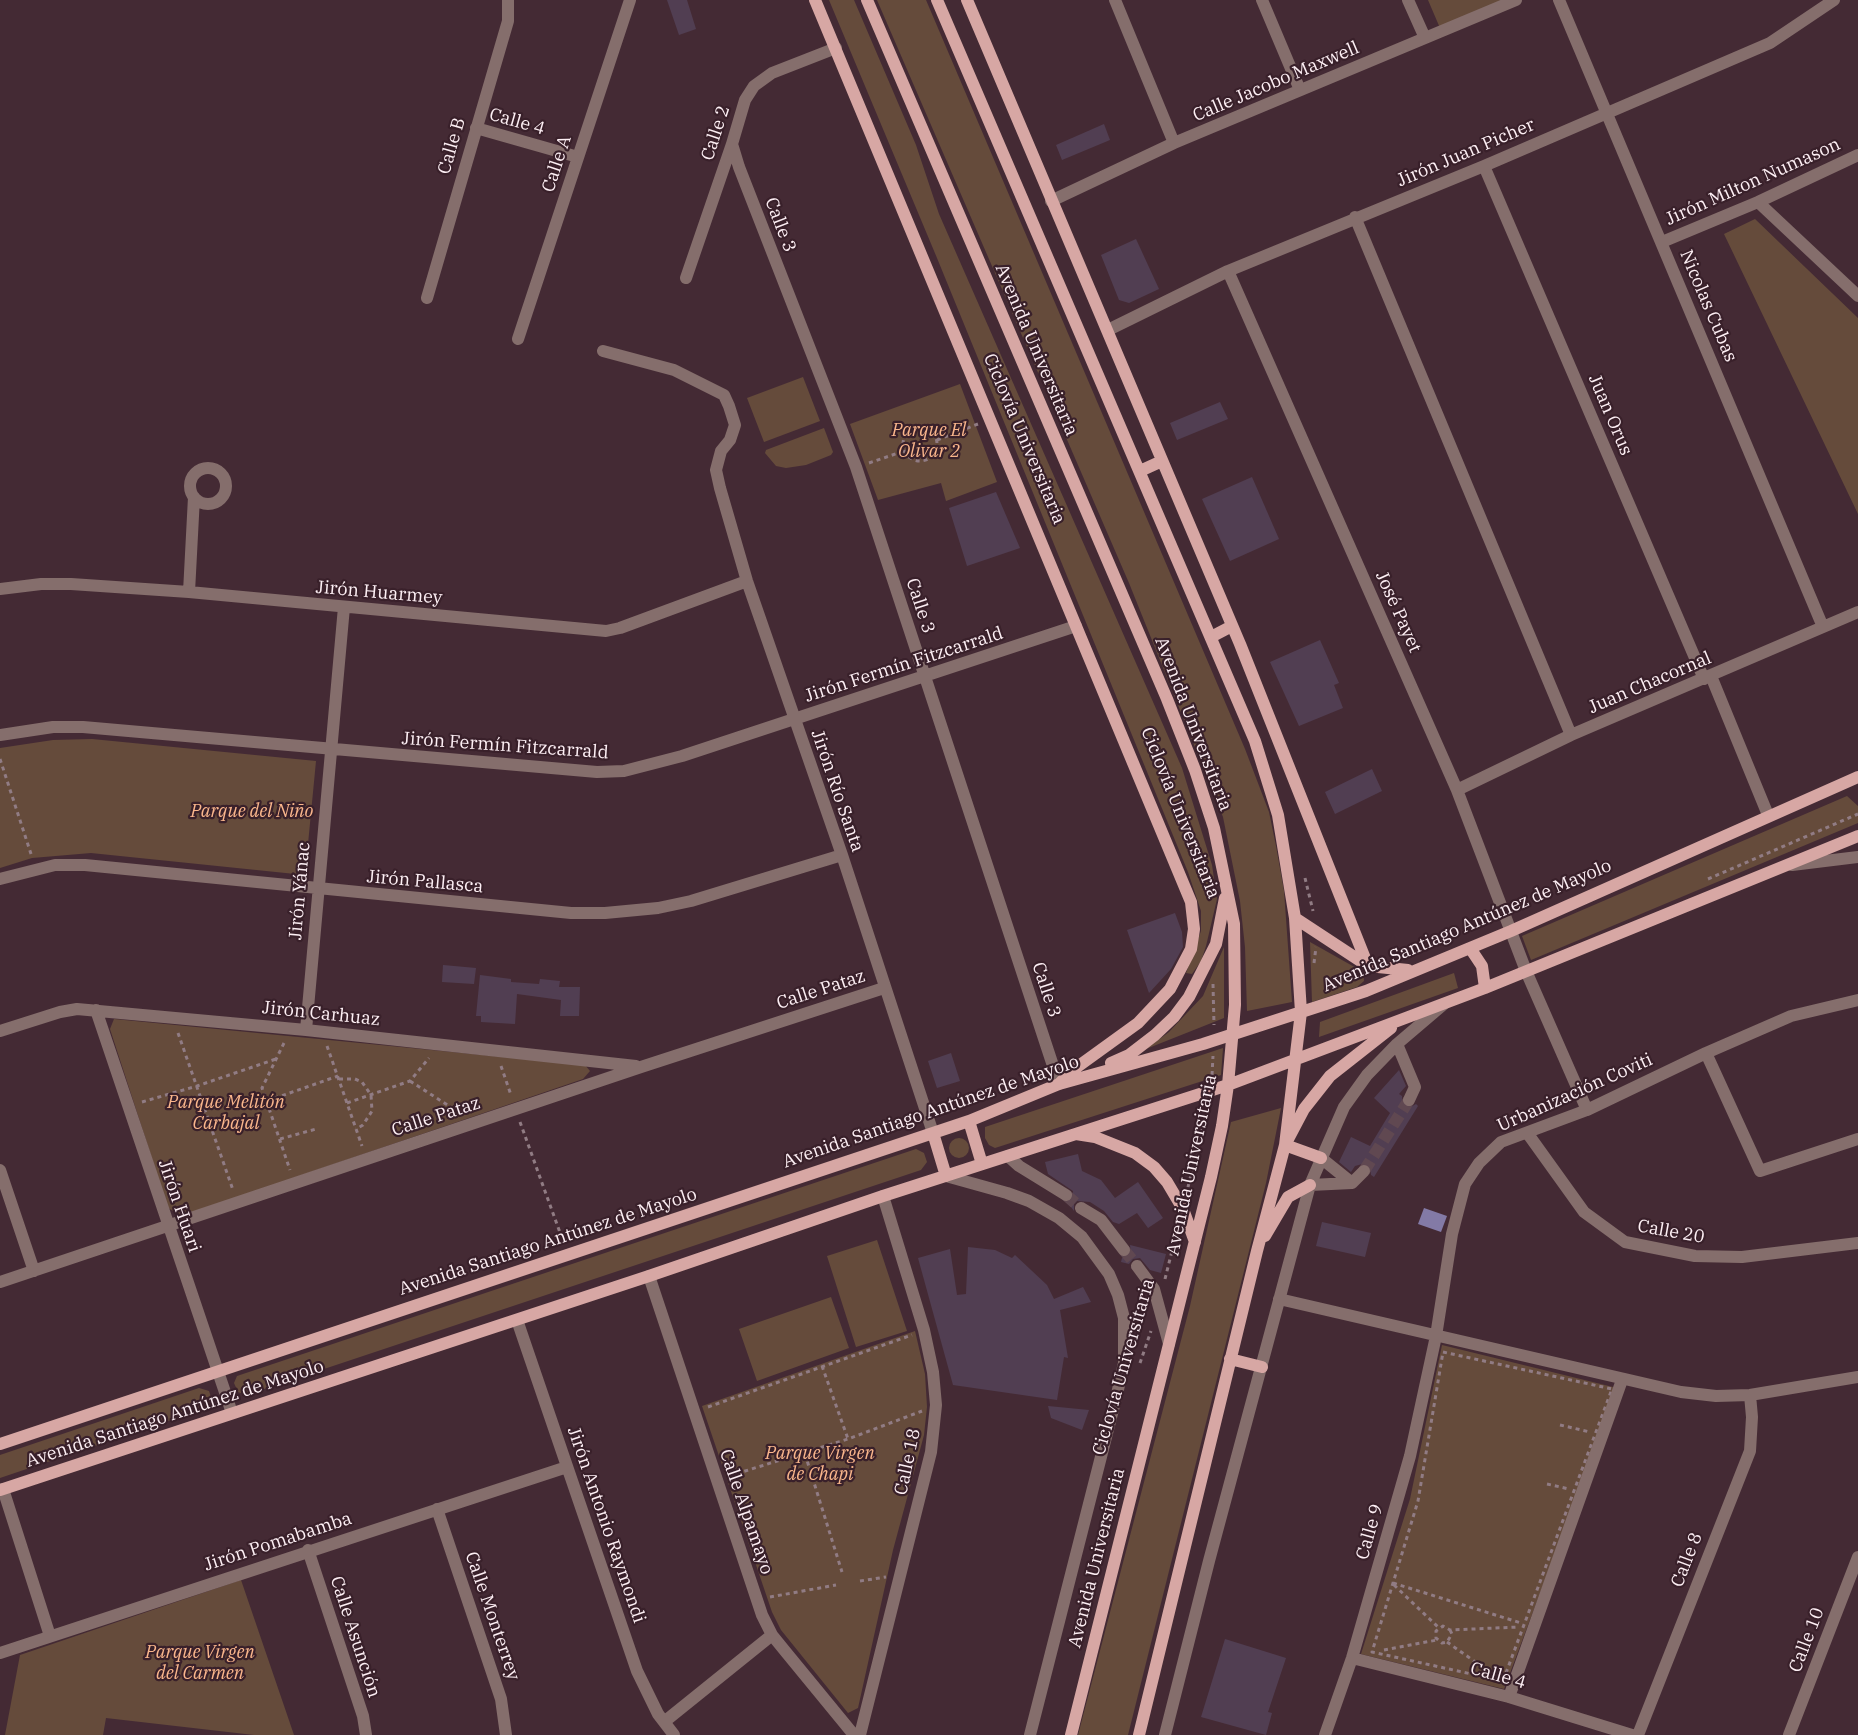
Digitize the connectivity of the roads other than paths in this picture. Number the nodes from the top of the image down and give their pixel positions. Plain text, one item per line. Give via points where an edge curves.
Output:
1 (630, 0) edge
2 (815, 0) edge
3 (867, 0) edge
4 (937, 0) edge
5 (967, 0) edge
6 (1115, 0) edge
7 (1262, 0) edge
8 (1408, 0) edge
9 (1516, 0) edge
10 (1559, 0) edge
11 (1834, 0) edge
12 (508, 2) edge
13 (1425, 38) junction
14 (836, 48) junction
15 (1300, 90) junction
16 (1607, 111) junction
17 (476, 128) junction
18 (1174, 143) junction
19 (732, 144) junction
20 (1858, 155) edge
21 (578, 157) junction
22 (1484, 166) junction
23 (1051, 201) junction
24 (1758, 202) junction
25 (1355, 217) junction
26 (1662, 242) junction
27 (1228, 271) junction
28 (686, 278) dead end
29 (1858, 296) edge
30 (427, 298) dead end
31 (1108, 330) junction
32 (518, 338) dead end
33 (603, 351) dead end
34 (1162, 461) junction
35 (1140, 470) junction
36 (194, 497) dead end
37 (747, 581) junction
38 (0, 590) edge
39 (189, 592) junction
40 (344, 607) junction
41 (1858, 612) edge
42 (1076, 626) junction
43 (1232, 626) junction
44 (1823, 627) junction
45 (1211, 637) junction
46 (925, 676) junction
47 (1708, 677) junction
48 (794, 720) junction
49 (1571, 734) junction
50 (0, 735) edge
51 (330, 750) junction
52 (1855, 781) edge
53 (1457, 790) junction
54 (1768, 815) junction
55 (1858, 836) edge
56 (842, 855) junction
57 (1858, 857) edge
58 (1782, 866) junction
59 (0, 879) edge
60 (1227, 888) junction
61 (318, 889) junction
62 (1295, 918) junction
63 (1511, 931) junction
64 (1470, 948) junction
65 (1368, 966) junction
66 (1413, 970) junction
67 (1526, 971) junction
68 (884, 988) junction
69 (1485, 988) junction
70 (1858, 1000) edge
71 (1444, 1004) junction
72 (96, 1010) junction
73 (1301, 1012) junction
74 (1401, 1020) junction
75 (306, 1030) junction
76 (0, 1031) edge
77 (1233, 1034) junction
78 (1397, 1044) junction
79 (1706, 1053) junction
80 (1297, 1060) junction
81 (641, 1067) junction
82 (1080, 1078) junction
83 (1059, 1084) junction
84 (1228, 1085) junction
85 (1409, 1100) tunnel mouth
86 (1587, 1110) junction
87 (969, 1121) junction
88 (933, 1132) junction
89 (1074, 1134) junction
90 (1528, 1134) junction
91 (1858, 1139) edge
92 (1285, 1145) junction
93 (1008, 1156) junction
94 (1321, 1158) junction
95 (982, 1164) junction
96 (0, 1170) edge
97 (1364, 1171) tunnel mouth
98 (946, 1176) junction
99 (1352, 1182) junction
100 (1310, 1185) junction
101 (1066, 1195) tunnel mouth
102 (883, 1196) junction
103 (1081, 1208) tunnel mouth
104 (167, 1226) junction
105 (1195, 1242) junction
106 (1858, 1243) edge
107 (1124, 1250) tunnel mouth
108 (1257, 1251) junction
109 (1137, 1266) tunnel mouth
110 (34, 1270) junction
111 (649, 1276) junction
112 (0, 1282) edge
113 (1279, 1300) junction
114 (517, 1320) junction
115 (1436, 1336) junction
116 (1169, 1344) junction
117 (1230, 1359) junction
118 (1262, 1367) junction
119 (218, 1371) junction
120 (1858, 1377) edge
121 (1622, 1380) junction
122 (1750, 1395) junction
123 (232, 1413) junction
124 (0, 1444) edge
125 (567, 1466) junction
126 (2, 1490) edge
127 (438, 1509) junction
128 (308, 1550) junction
129 (1858, 1557) edge
130 (772, 1634) junction
131 (50, 1636) junction
132 (0, 1653) edge
133 (1352, 1658) junction
134 (1509, 1697) junction
135 (664, 1722) junction
136 (366, 1735) edge
137 (506, 1735) edge
138 (674, 1735) edge
139 (854, 1735) edge
140 (860, 1735) edge
141 (1030, 1735) edge
142 (1071, 1735) edge
143 (1139, 1735) edge
144 (1165, 1735) edge
145 (1325, 1735) edge
146 (1632, 1735) edge
147 (1638, 1735) edge
148 (1789, 1735) edge

1 - 21 street, Calle A
2 - 14 main road
3 - 60 main road, Avenida Universitaria via 1167,699 1204,792
4 - 35 main road
5 - 23 main road
6 - 18 street
7 - 15 street
8 - 13 street
9 - 13 street, Calle Jacobo Maxwell
10 - 16 street, Nicolas Cubas
11 - 16 street, Jirón Juan Picher via 1770,43
12 - 17 street, Calle B via 508,21
13 - 15 street, Calle Jacobo Maxwell
14 - 19 street, Calle 2 via 761,79 745,100
14 - 42 main road
15 - 18 street, Calle Jacobo Maxwell
16 - 22 street, Jirón Juan Picher
16 - 26 street, Nicolas Cubas
17 - 21 street, Calle 4
17 - 30 street, Calle B
18 - 23 street, Calle Jacobo Maxwell
19 - 28 street, Calle 2
19 - 46 street, Calle 3 via 856,467
20 - 24 street, Jirón Milton Numason
21 - 32 street, Calle A
22 - 25 street, Jirón Juan Picher
22 - 47 street, Juan Orus
23 - 31 main road
24 - 26 street, Jirón Milton Numason
24 - 29 street
25 - 27 street, Jirón Juan Picher
25 - 49 street
26 - 44 street, Nicolas Cubas
27 - 31 street, Jirón Juan Picher
27 - 53 street, José Payet
31 - 34 main road
33 - 37 street, Jirón Río Santa via 674,370 724,395 735,425 730,440 721,450 716,470
34 - 35 main road
34 - 43 main road
35 - 45 main road
36 - 39 street
37 - 40 street, Jirón Huarmey via 606,631
37 - 48 street, Jirón Río Santa
38 - 39 street, Jirón Huarmey via 41,584 71,584
39 - 40 street, Jirón Huarmey
40 - 51 street, Jirón Yánac
41 - 44 street, Juan Chacornal
42 - 46 street, Jirón Fermín Fitzcarrald
42 - 83 main road via 1177,866 1191,902 1194,929 1191,949 1170,989 1138,1023 1073,1070
43 - 45 main road
43 - 65 main road
44 - 47 street, Juan Chacornal
45 - 62 main road via 1255,742 1276,806
46 - 48 street, Jirón Fermín Fitzcarrald
46 - 83 street, Calle 3
47 - 49 street, Juan Chacornal
47 - 54 street, Juan Orus
48 - 51 street, Jirón Fermín Fitzcarrald via 624,771 597,772
48 - 56 street, Jirón Río Santa
49 - 53 street, Juan Chacornal
50 - 51 street, Jirón Fermín Fitzcarrald via 53,727 83,727
51 - 61 street, Jirón Yánac
52 - 54 main road, Avenida Santiago Antúnez de Mayolo
53 - 63 street, José Payet
54 - 63 main road, Avenida Santiago Antúnez de Mayolo
55 - 58 main road, Avenida Santiago Antúnez de Mayolo
56 - 61 street, Jirón Pallasca via 691,901 623,912 570,913
56 - 68 street, Jirón Río Santa
57 - 58 street
58 - 67 main road, Avenida Santiago Antúnez de Mayolo
59 - 61 street, Jirón Pallasca via 55,865 85,865
60 - 77 main road, Avenida Universitaria via 1236,957
60 - 82 main road via 1216,944 1203,973 1174,1017 1129,1055
61 - 75 street, Jirón Yánac
62 - 65 main road
62 - 73 main road
63 - 64 main road, Avenida Santiago Antúnez de Mayolo
63 - 67 street, José Payet
64 - 66 main road, Avenida Santiago Antúnez de Mayolo
64 - 69 main road via 1482,966
65 - 66 main road
66 - 73 main road, Avenida Santiago Antúnez de Mayolo via 1366,991
67 - 69 main road, Avenida Santiago Antúnez de Mayolo
67 - 86 street, José Payet
68 - 81 street, Calle Pataz
68 - 88 street, Jirón Río Santa
69 - 71 main road, Avenida Santiago Antúnez de Mayolo
70 - 79 street, Urbanización Coviti via 1791,1016
71 - 74 main road, Avenida Santiago Antúnez de Mayolo
71 - 78 street
72 - 75 street, Jirón Carhuaz
72 - 76 street, Jirón Carhuaz via 60,1012
72 - 104 street, Jirón Huari
73 - 77 main road, Avenida Santiago Antúnez de Mayolo
73 - 80 main road
74 - 80 main road, Avenida Santiago Antúnez de Mayolo
74 - 92 main road via 1330,1076 1304,1109
75 - 81 street, Jirón Carhuaz
77 - 82 main road, Avenida Santiago Antúnez de Mayolo
77 - 84 main road, Avenida Universitaria
78 - 85 street via 1415,1087
78 - 94 street via 1367,1075 1344,1106
79 - 86 street, Urbanización Coviti
79 - 91 street via 1760,1171
80 - 84 main road, Avenida Santiago Antúnez de Mayolo
80 - 92 main road
81 - 104 street, Calle Pataz
82 - 83 main road, Avenida Santiago Antúnez de Mayolo
83 - 87 main road, Avenida Santiago Antúnez de Mayolo
84 - 89 main road, Avenida Santiago Antúnez de Mayolo
84 - 105 main road, Avenida Universitaria
86 - 90 street, Urbanización Coviti
87 - 88 main road, Avenida Santiago Antúnez de Mayolo
87 - 95 main road
88 - 98 main road
88 - 119 main road, Avenida Santiago Antúnez de Mayolo
89 - 93 main road, Avenida Santiago Antúnez de Mayolo
89 - 105 main road via 1135,1153 1160,1175 1182,1209
90 - 106 street, Calle 20 via 1584,1212 1625,1242 1695,1256 1742,1257
90 - 115 street, Urbanización Coviti via 1501,1142 1479,1163 1465,1184 1452,1234
92 - 94 main road
92 - 108 main road
93 - 95 main road, Avenida Santiago Antúnez de Mayolo
93 - 101 street
94 - 99 street
94 - 100 street
95 - 98 main road, Avenida Santiago Antúnez de Mayolo
96 - 110 street
97 - 99 street
98 - 102 main road, Avenida Santiago Antúnez de Mayolo
98 - 141 street, Avenida Universitaria via 1014,1196 1059,1218 1082,1237 1109,1274 1124,1318 1124,1364
99 - 100 street
100 - 108 main road via 1288,1196
100 - 113 street
102 - 111 main road, Avenida Santiago Antúnez de Mayolo
102 - 140 street, Calle 18 via 924,1330 936,1405 931,1452
103 - 107 street via 1100,1220
104 - 110 street, Calle Pataz
104 - 119 street, Jirón Huari
105 - 116 main road, Avenida Universitaria
108 - 117 main road
109 - 116 street via 1154,1289
110 - 112 street, Calle Pataz
111 - 114 main road, Avenida Santiago Antúnez de Mayolo
111 - 130 street, Calle Alpamayo via 757,1599
113 - 115 street
113 - 118 street
114 - 123 main road, Avenida Santiago Antúnez de Mayolo
114 - 125 street, Jirón Antonio Raymondi
115 - 121 street
115 - 133 street, Calle 9 via 1410,1456
116 - 142 main road, Avenida Universitaria
117 - 118 main road
117 - 143 main road
118 - 144 street
119 - 123 street, Jirón Huari
119 - 124 main road, Avenida Santiago Antúnez de Mayolo
120 - 122 street
121 - 122 street via 1681,1392
121 - 134 street
122 - 147 street, Calle 8 via 1750,1451
123 - 126 main road, Avenida Santiago Antúnez de Mayolo
125 - 127 street, Jirón Pomabamba
125 - 135 street, Jirón Antonio Raymondi via 637,1671
126 - 131 street
127 - 128 street, Jirón Pomabamba
127 - 137 street, Calle Monterrey via 501,1699
128 - 131 street, Jirón Pomabamba
128 - 136 street, Calle Asunción via 363,1716
129 - 148 street, Calle 10
130 - 135 street
130 - 139 street, Calle Alpamayo
131 - 132 street, Jirón Pomabamba
133 - 134 street, Calle 4
133 - 145 street, Calle 9
134 - 146 street, Calle 4
135 - 138 street, Jirón Antonio Raymondi

